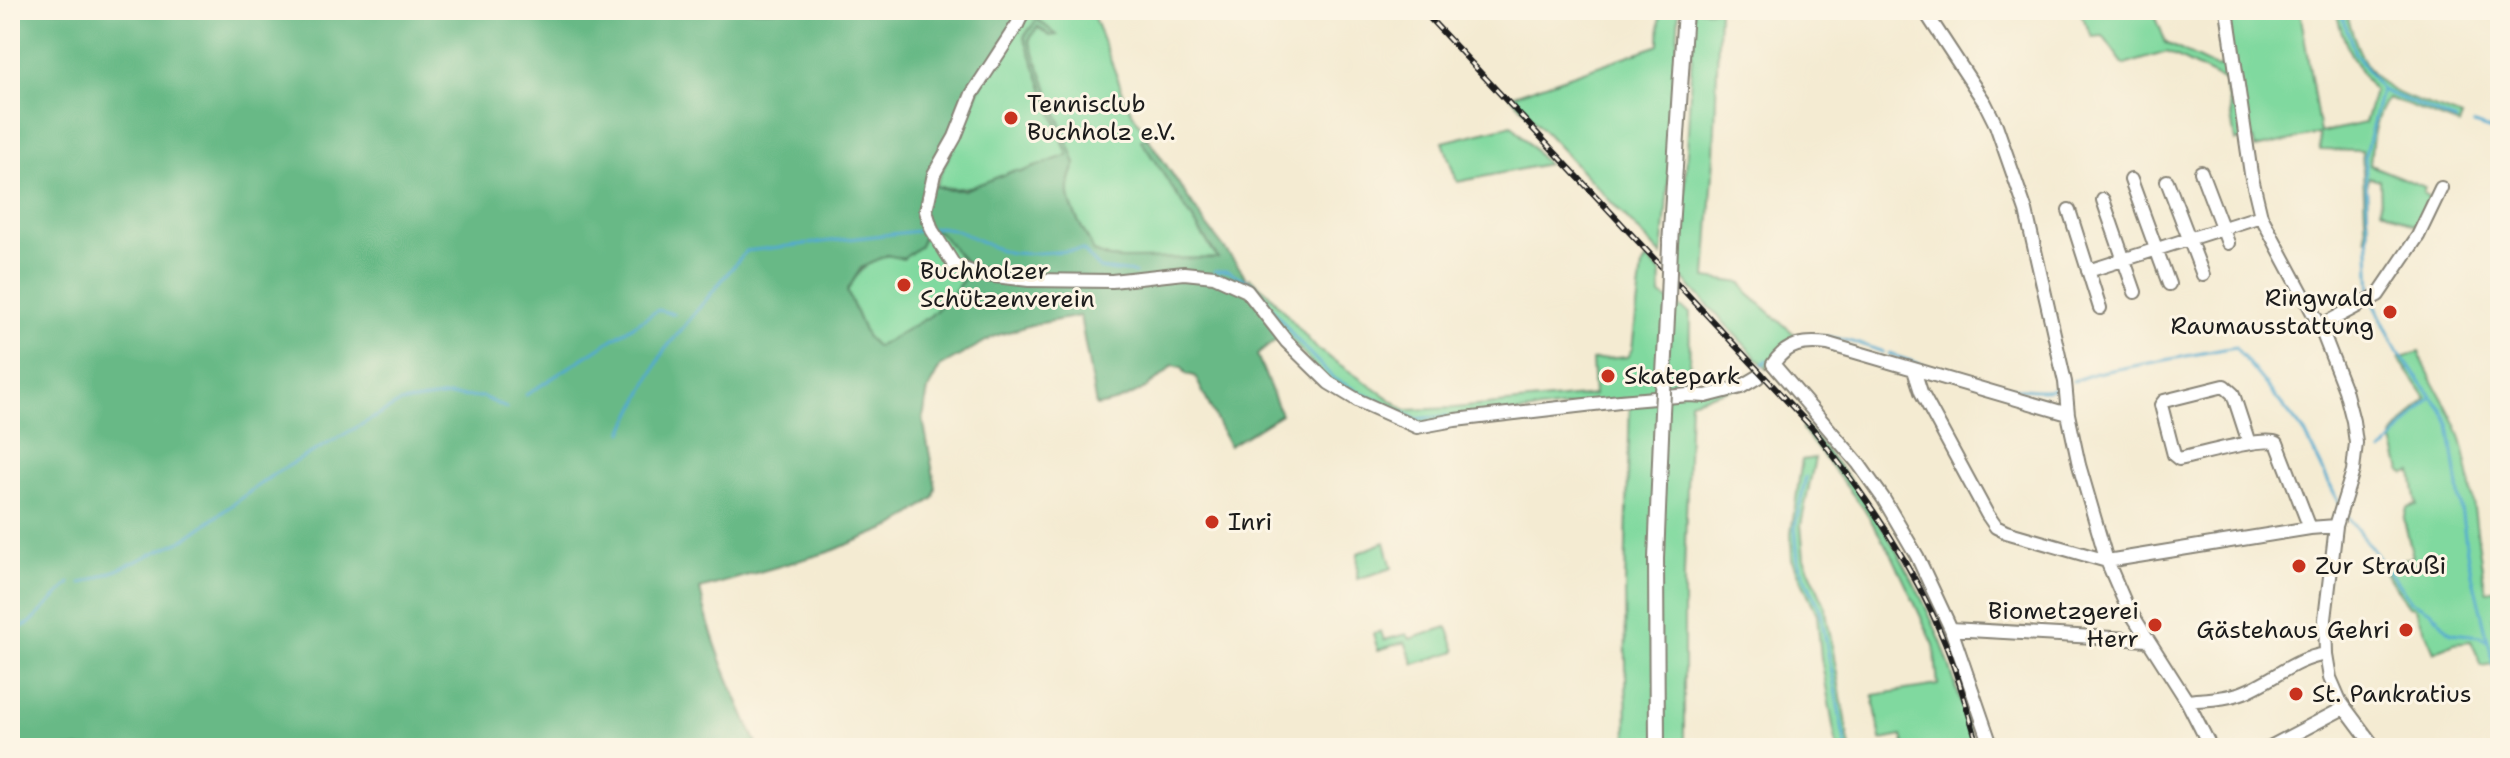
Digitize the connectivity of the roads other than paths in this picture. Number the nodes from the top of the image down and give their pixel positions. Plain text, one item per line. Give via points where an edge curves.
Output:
1 (1024, 10) edge
2 (1685, 10) edge
3 (1924, 10) edge
4 (2227, 10) edge
5 (2201, 172) dead end
6 (2131, 180) dead end
7 (2167, 181) dead end
8 (2441, 188) dead end
9 (2103, 200) dead end
10 (2069, 210) dead end
11 (2261, 216) junction
12 (2223, 227) junction
13 (2189, 238) junction
14 (2228, 243) dead end
15 (2156, 251) junction
16 (2123, 262) junction
17 (2088, 271) junction
18 (2203, 275) dead end
19 (2169, 284) dead end
20 (2135, 292) dead end
21 (2100, 308) dead end
22 (2320, 326) junction
23 (1914, 370) junction
24 (1758, 377) dead end
25 (2068, 414) junction
26 (2249, 443) junction
27 (2339, 521) junction
28 (2310, 528) junction
29 (2107, 561) junction
30 (1951, 629) junction
31 (2148, 640) junction
32 (2326, 654) junction
33 (2187, 701) junction
34 (2344, 708) junction
35 (1657, 748) edge
36 (1992, 748) edge
37 (2211, 748) edge
38 (2268, 748) edge
39 (2375, 748) edge

1 - 24 street via 972,94 934,174 926,211 954,265 977,274 1029,280 1214,276 1247,291 1287,342 1329,383 1417,427 1620,401 1706,396
2 - 35 main road, bridge via 1656,559
3 - 25 street via 1996,125 2026,211
4 - 11 street
5 - 12 street
6 - 15 street
7 - 13 street
8 - 22 street via 2397,270 2372,299
9 - 16 street
10 - 17 street
11 - 12 street
11 - 22 street
12 - 13 street
12 - 14 street
13 - 15 street
13 - 18 street
15 - 16 street
15 - 19 street
16 - 17 street
16 - 20 street
17 - 21 street
22 - 27 street via 2345,390 2356,443
23 - 25 street
23 - 29 street via 1996,527
23 - 30 street via 1805,342 1790,346 1773,364 1883,498
25 - 29 street
26 - 26 street via 2179,459 2161,405 2224,386 2233,394
26 - 28 street via 2277,443
27 - 28 street
27 - 32 street via 2325,619
28 - 29 street
29 - 31 street
30 - 31 street
30 - 36 street
31 - 33 street
32 - 33 street via 2280,670 2241,693
32 - 34 street via 2333,688
33 - 37 street
34 - 38 street
34 - 39 street

